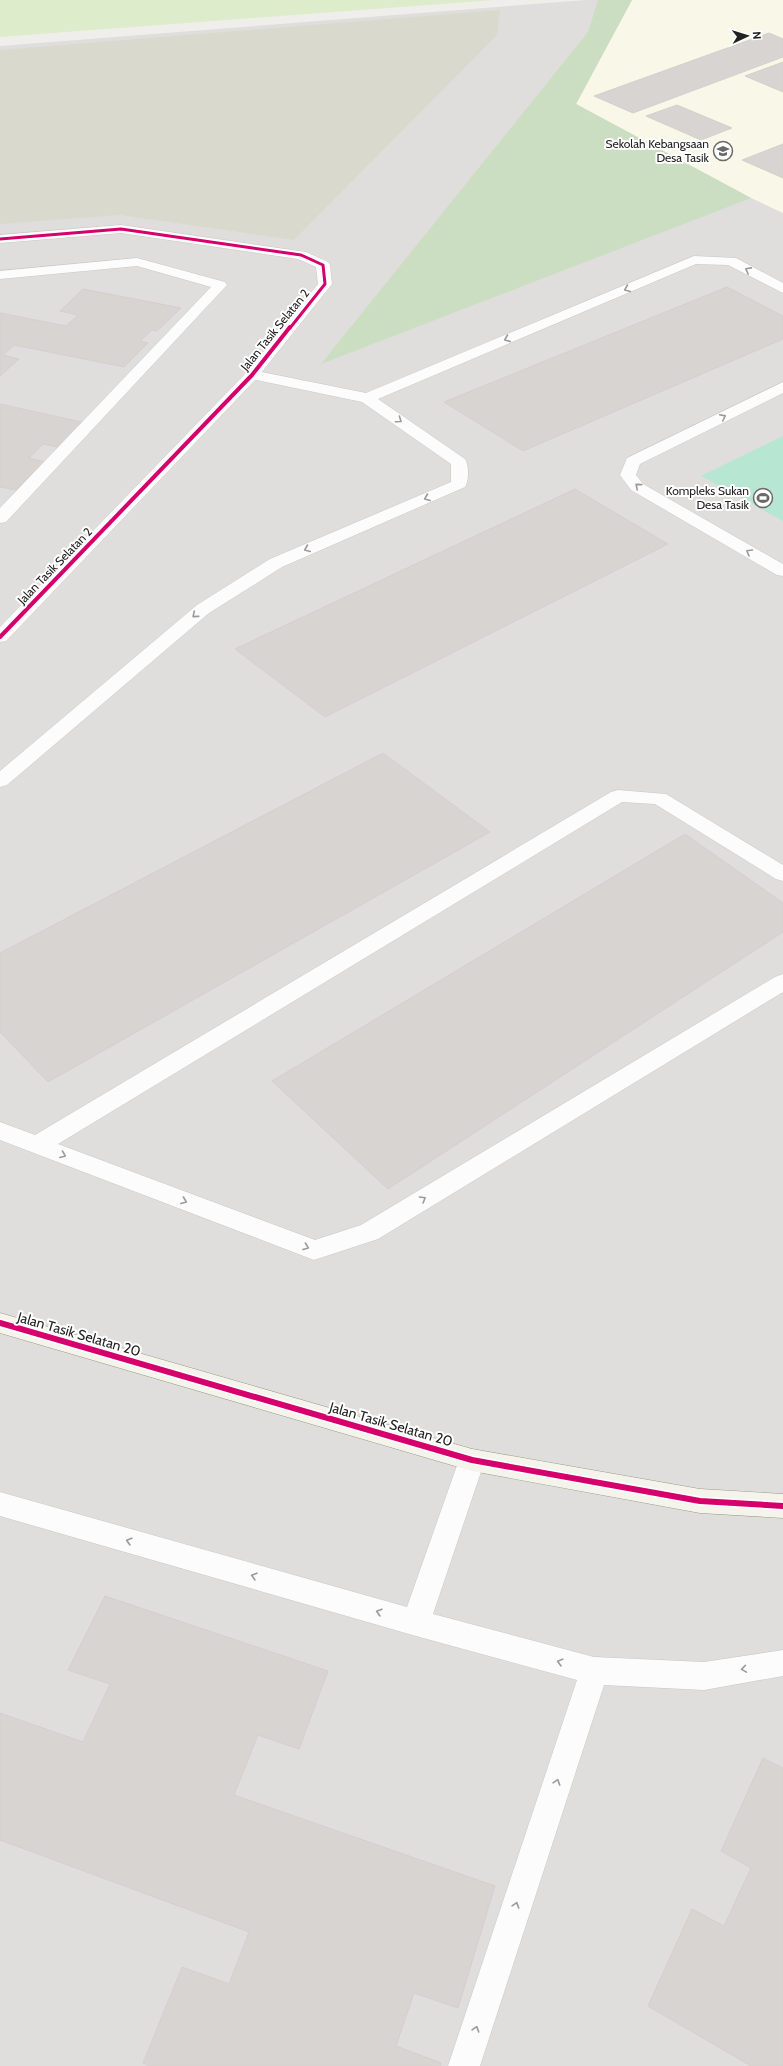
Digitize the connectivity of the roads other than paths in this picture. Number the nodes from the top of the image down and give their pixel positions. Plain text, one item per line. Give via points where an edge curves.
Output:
1 (0, 238) edge
2 (0, 275) edge
3 (783, 289) edge
4 (252, 375) junction
5 (783, 387) edge
6 (367, 398) junction
7 (0, 518) edge
8 (783, 571) edge
9 (0, 637) edge
10 (0, 781) edge
11 (783, 874) edge
12 (783, 982) edge
13 (0, 1131) edge
14 (37, 1145) junction
15 (0, 1324) edge
16 (472, 1460) junction
17 (0, 1504) edge
18 (783, 1506) edge
19 (416, 1623) junction
20 (783, 1663) edge
21 (594, 1671) junction
22 (464, 2066) edge

1 - 4 street, Jalan Tasik Selatan 2 via 121,229 301,255 323,265 325,284
2 - 7 street via 137,262 220,285
3 -> 6 street via 731,261 694,260
4 - 6 street
4 - 9 street, Jalan Tasik Selatan 2
8 -> 5 street via 637,487 628,475 633,461
6 -> 10 street via 459,462 459,484 276,563 202,609
11 - 14 street via 659,798 618,796
14 -> 12 street via 314,1250 369,1232
13 - 14 street
15 - 16 street, Jalan Tasik Selatan 20
16 - 18 street, Jalan Tasik Selatan 20 via 700,1501
16 - 19 street
19 -> 17 street
21 -> 19 street
20 -> 21 street via 704,1676
22 -> 21 street

